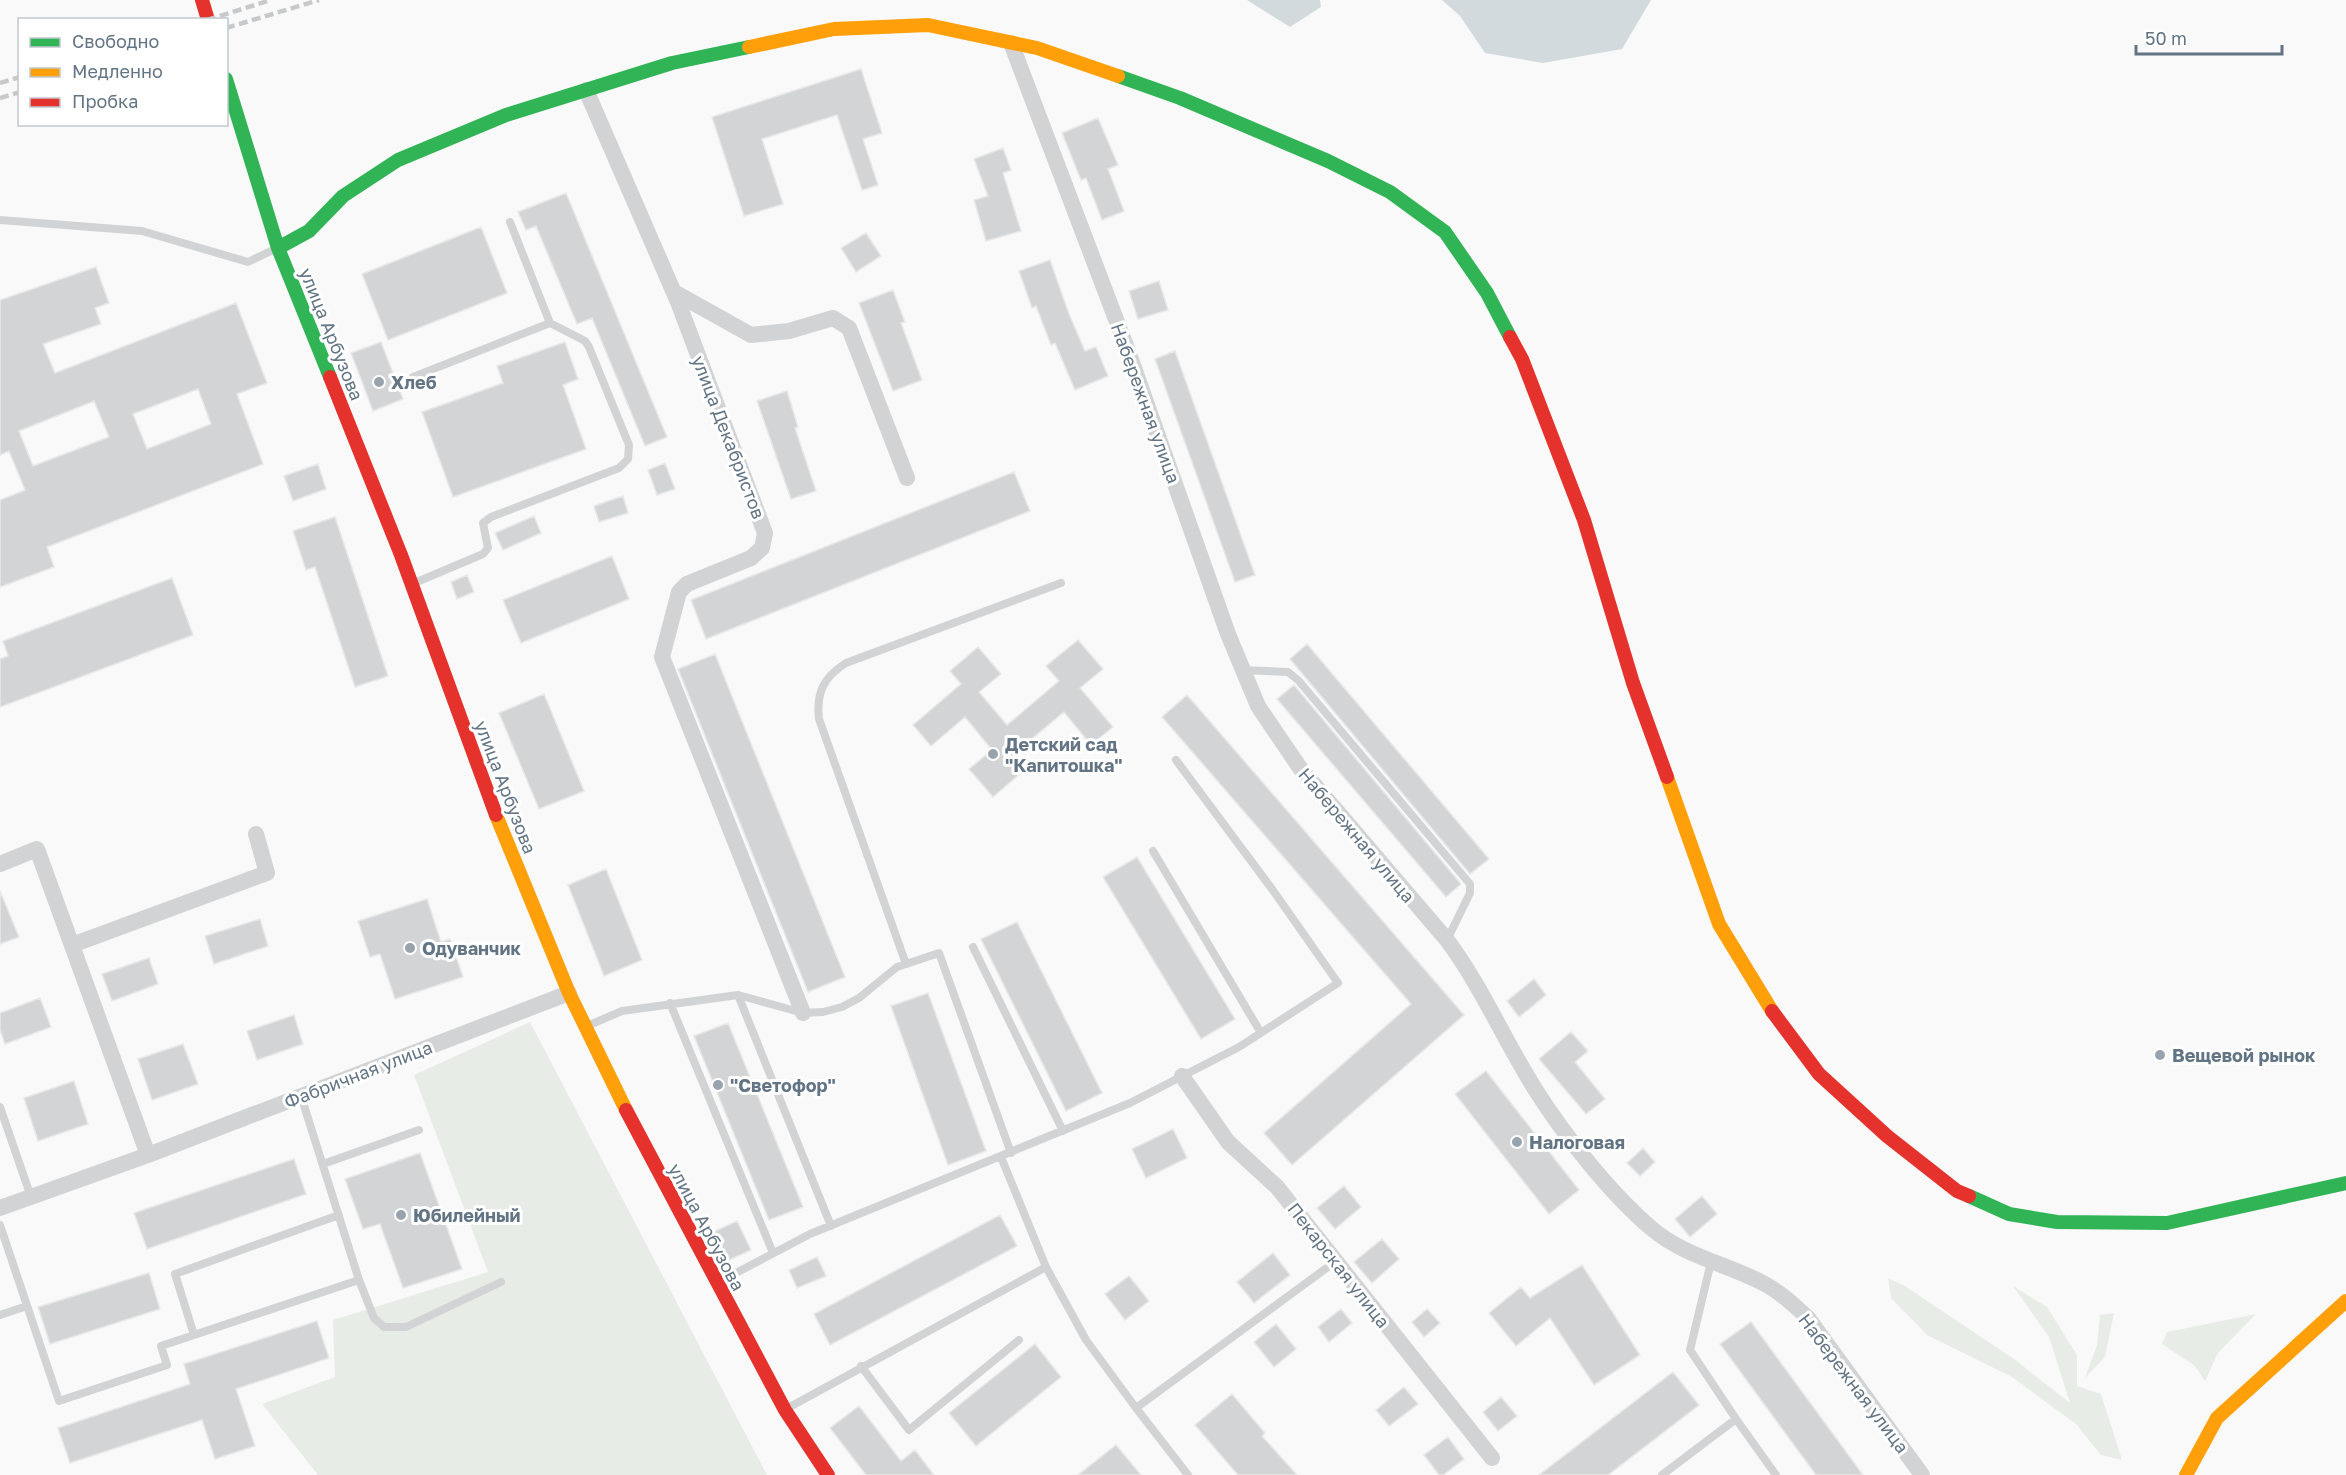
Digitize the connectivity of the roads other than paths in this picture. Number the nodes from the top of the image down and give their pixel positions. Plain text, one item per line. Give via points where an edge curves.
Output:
1 (202, 0) edge
2 (207, 18) edge
3 (1011, 43) junction
4 (228, 85) edge
5 (586, 90) junction
6 (0, 220) edge
7 (510, 222) dead end
8 (278, 248) junction
9 (674, 292) junction
10 (550, 323) junction
11 (413, 378) dead end
12 (907, 478) dead end
13 (1061, 583) dead end
14 (412, 584) junction
15 (1243, 670) junction
16 (1176, 760) dead end
17 (256, 834) dead end
18 (1153, 851) dead end
19 (0, 864) edge
20 (1447, 940) junction
21 (72, 945) junction
22 (973, 947) dead end
23 (906, 964) junction
24 (569, 993) junction
25 (738, 995) junction
26 (670, 1003) junction
27 (803, 1013) junction
28 (585, 1027) junction
29 (1261, 1033) junction
30 (1182, 1076) junction
31 (302, 1096) junction
32 (0, 1107) edge
33 (419, 1130) dead end
34 (1063, 1131) junction
35 (1011, 1153) junction
36 (147, 1155) junction
37 (1001, 1157) junction
38 (323, 1164) junction
39 (2346, 1183) edge
40 (32, 1197) junction
41 (0, 1208) edge
42 (339, 1215) junction
43 (0, 1225) edge
44 (831, 1226) junction
45 (773, 1253) junction
46 (1336, 1261) junction
47 (1711, 1262) junction
48 (1046, 1267) junction
49 (359, 1280) junction
50 (501, 1282) dead end
51 (716, 1283) junction
52 (2346, 1301) edge
53 (27, 1306) junction
54 (0, 1316) edge
55 (194, 1335) junction
56 (1019, 1340) dead end
57 (861, 1366) junction
58 (1137, 1408) junction
59 (785, 1410) junction
60 (1736, 1419) junction
61 (1492, 1458) dead end
62 (828, 1475) edge
63 (1188, 1475) edge
64 (1662, 1475) edge
65 (1776, 1475) edge
66 (1922, 1475) edge
67 (2186, 1475) edge

1 - 2 street
3 - 5 street via 928,25 834,28 672,63
3 - 15 street, Набережная улица
3 - 39 street via 1037,48 1180,98 1328,161 1390,192 1444,232 1487,293 1522,359 1584,520 1633,683 1719,924 1766,1003 1819,1074 1887,1136 1957,1191 2009,1214 2057,1222 2167,1223
4 - 8 street, улица Арбузова
5 - 8 street via 506,115 398,160 344,196 309,231
5 - 9 street, улица Декабристов
6 - 8 lane via 142,231 248,262
7 - 10 lane
8 - 14 street, улица Арбузова
9 - 12 street via 751,335 789,331 833,318 849,328
9 - 27 street, улица Декабристов via 765,533 762,548 751,558 687,584 679,592 662,657
10 - 11 lane
10 - 14 lane via 585,341 589,347 628,446 628,459 620,468 491,517 483,523 488,548 483,554
13 - 23 lane via 846,663 824,681 819,693 819,719
14 - 24 street, улица Арбузова via 480,775
15 - 20 street, Набережная улица via 1258,706 1300,768
15 - 20 lane via 1288,672 1298,680 1470,884 1470,893
16 - 29 lane via 1338,983
17 - 21 street via 267,873
18 - 29 lane
19 - 21 street via 37,849
20 - 47 street, Набережная улица via 1488,1001 1540,1097 1621,1200 1687,1253
21 - 36 street
22 - 34 lane
23 - 27 lane via 897,966 873,988 842,1007
23 - 35 lane via 939,953
24 - 28 street, улица Арбузова
24 - 31 street, Фабричная улица
25 - 26 lane
25 - 27 lane
25 - 44 lane
26 - 28 lane via 622,1011
26 - 45 lane
28 - 51 street, улица Арбузова
29 - 30 lane
30 - 34 lane
30 - 46 street, Пекарская улица via 1228,1142 1277,1187
31 - 36 street, Фабричная улица
31 - 38 lane
32 - 40 lane
33 - 38 lane
34 - 35 lane
35 - 37 lane
36 - 40 street, Фабричная улица
37 - 44 lane
37 - 48 lane
38 - 42 lane
40 - 41 street, Фабричная улица
42 - 49 lane
42 - 55 lane via 175,1274
43 - 53 lane
44 - 45 lane
45 - 51 lane
46 - 58 lane
46 - 61 street, Пекарская улица
47 - 60 lane via 1690,1350
47 - 66 street, Набережная улица via 1786,1296 1808,1318
48 - 57 lane
48 - 58 lane via 1086,1340
49 - 50 lane via 374,1318 384,1326 406,1327
49 - 55 lane
51 - 59 street, улица Арбузова
52 - 67 street via 2217,1418
53 - 54 lane
53 - 55 lane via 59,1401 167,1365 161,1346
56 - 57 lane via 909,1430
57 - 59 lane
58 - 63 lane
59 - 62 street, улица Арбузова
60 - 64 lane
60 - 65 lane

